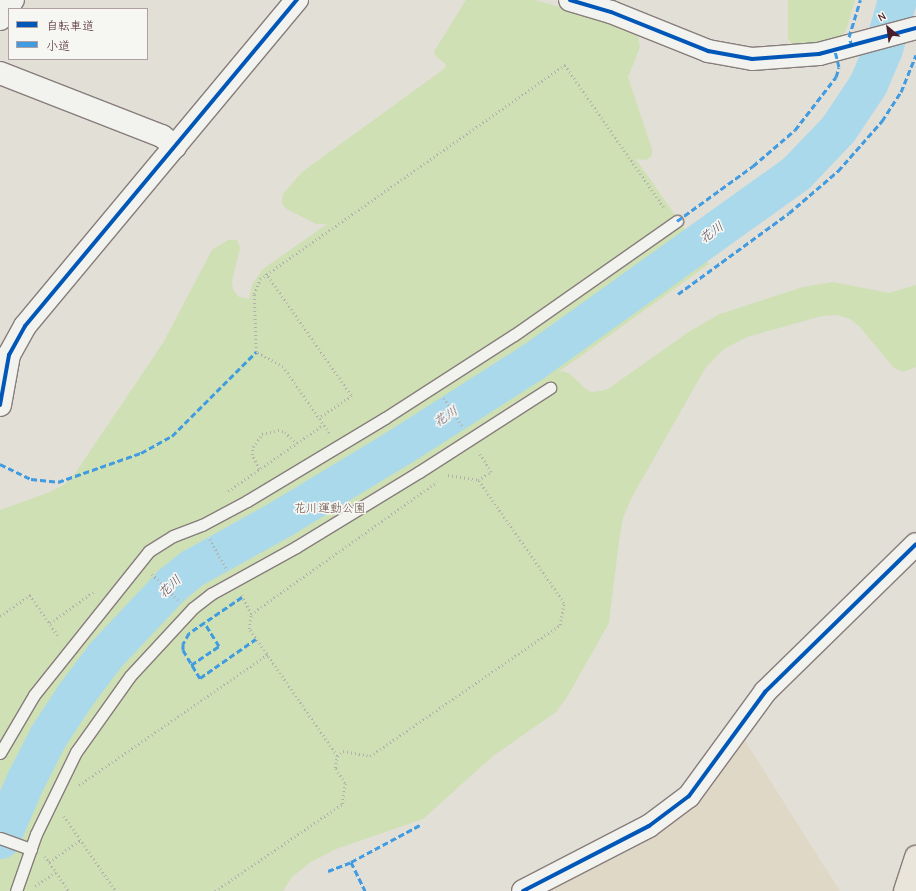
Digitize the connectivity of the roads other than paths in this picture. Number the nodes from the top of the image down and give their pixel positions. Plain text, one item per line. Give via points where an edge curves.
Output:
1 (13, 0) edge
2 (297, 0) edge
3 (570, 0) edge
4 (0, 19) edge
5 (916, 28) edge
6 (0, 73) edge
7 (174, 147) junction
8 (676, 222) road end
9 (3, 364) edge
10 (550, 388) dead end
11 (0, 405) edge
12 (916, 544) edge
13 (0, 753) edge
14 (0, 838) edge
15 (27, 848) junction
16 (916, 857) edge
17 (16, 891) edge
18 (523, 891) edge
19 (904, 891) edge

1 - 4 street
2 - 7 street
3 - 5 street via 611,12 686,44 752,59 797,57 857,45
6 - 7 street via 162,136
7 - 9 street via 25,326
8 - 13 lane via 514,335 338,446 228,511 173,536 149,551 30,700
9 - 11 street
10 - 15 lane via 399,485 211,594 194,608 155,646 101,713 54,792
12 - 18 street via 765,692 705,777 679,805 649,826
14 - 15 lane
15 - 17 lane
16 - 19 main road

